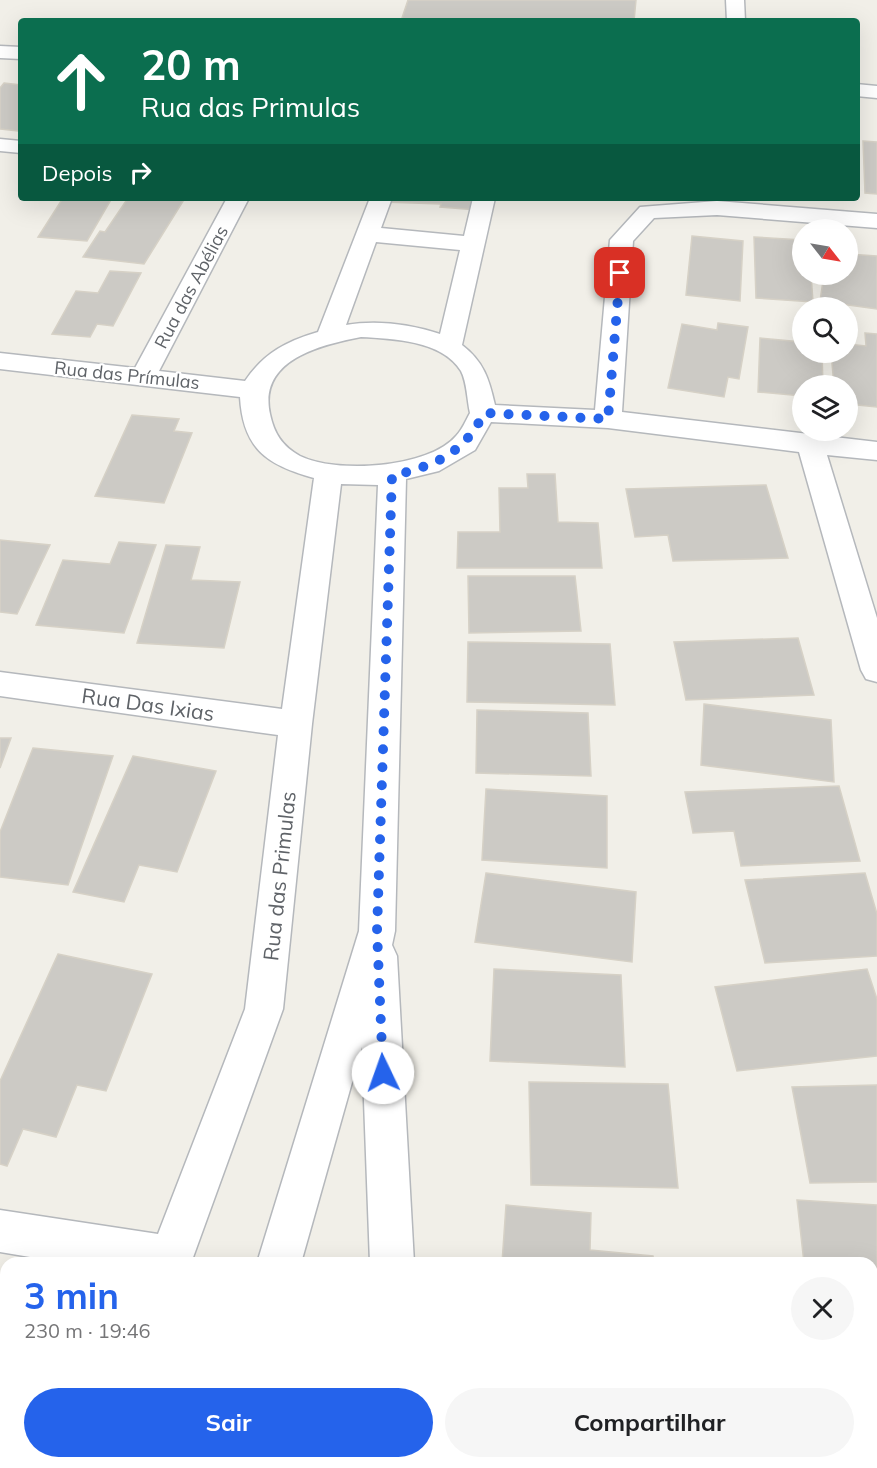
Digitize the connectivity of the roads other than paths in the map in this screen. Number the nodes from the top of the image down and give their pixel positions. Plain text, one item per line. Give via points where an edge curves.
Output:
1 (735, 0) edge
2 (736, 18) edge
3 (0, 52) edge
4 (18, 53) edge
5 (860, 90) edge
6 (877, 92) edge
7 (0, 145) edge
8 (18, 147) edge
9 (236, 201) edge
10 (380, 201) edge
11 (483, 201) edge
12 (877, 221) edge
13 (367, 234) junction
14 (471, 244) junction
15 (330, 334) junction
16 (449, 348) junction
17 (0, 361) edge
18 (143, 377) junction
19 (255, 390) junction
20 (484, 413) junction
21 (608, 419) junction
22 (810, 445) junction
23 (877, 451) edge
24 (328, 475) junction
25 (392, 476) junction
26 (877, 670) edge
27 (0, 684) edge
28 (296, 724) junction
29 (377, 931) junction
30 (0, 1231) edge
31 (152, 1257) edge
32 (171, 1257) edge
33 (281, 1257) edge
34 (392, 1257) edge

1 - 2 street
3 - 4 street
5 - 6 street
7 - 8 street
9 - 18 street, Rua das Abélias
10 - 13 street
11 - 14 street
12 - 21 street via 717,208 648,212 622,240
13 - 14 street
13 - 15 street
14 - 16 street
15 - 16 street via 393,330 423,336
15 - 19 street via 296,347 270,366
16 - 20 street via 471,366 483,388
17 - 18 street, Rua das Prímulas
18 - 19 street, Rua das Prímulas
19 - 24 street via 252,411 258,431 274,450 298,465
20 - 21 street
20 - 25 street via 473,434 453,453 425,467
21 - 22 street
22 - 23 street
22 - 26 street
24 - 25 street
24 - 28 street, Rua das Primulas
25 - 29 street
27 - 28 street, Rua Das Ixias
28 - 32 street, Rua das Primulas via 264,1009
29 - 33 street
29 - 34 street
30 - 31 street

